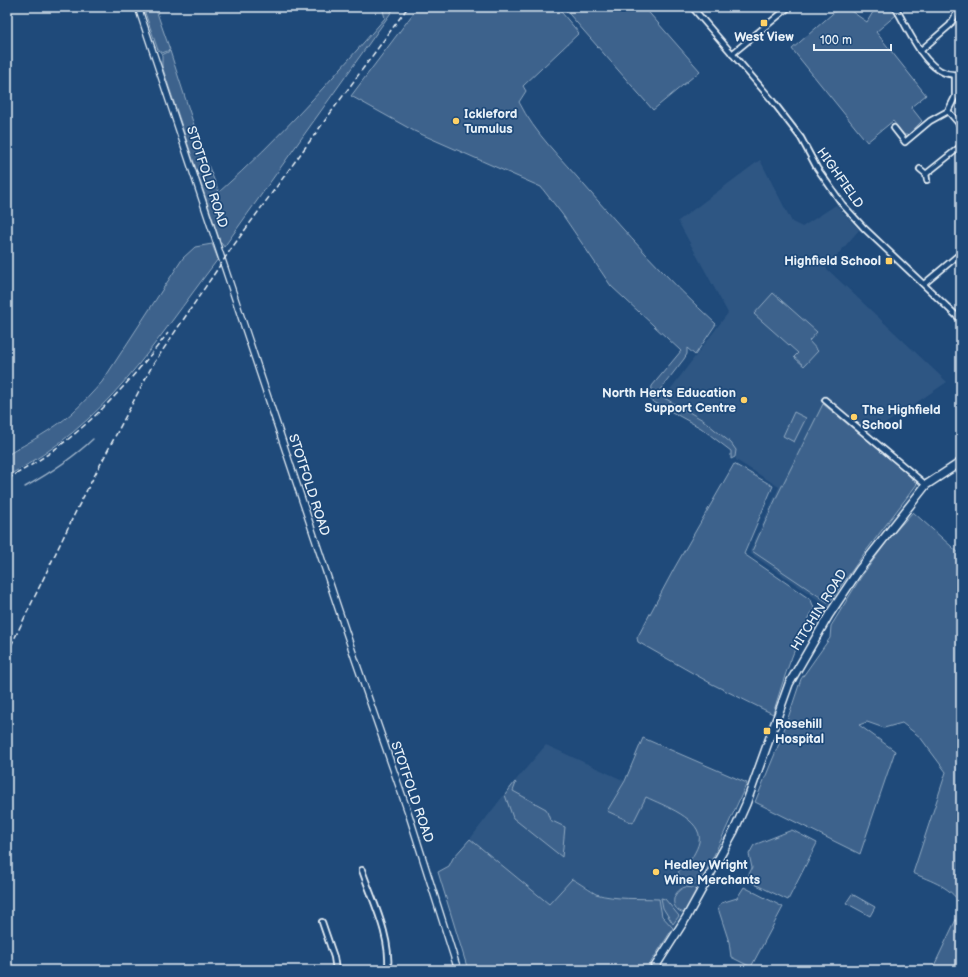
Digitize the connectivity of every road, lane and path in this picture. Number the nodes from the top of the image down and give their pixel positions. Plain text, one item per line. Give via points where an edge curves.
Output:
1 (138, 7) edge
2 (692, 7) edge
3 (895, 7) edge
4 (960, 7) edge
5 (785, 8) edge
6 (920, 51) junction
7 (732, 54) junction
8 (961, 74) edge
9 (955, 76) junction
10 (948, 111) junction
11 (961, 126) edge
12 (894, 128) dead end
13 (961, 146) edge
14 (920, 170) dead end
15 (926, 174) junction
16 (927, 180) dead end
17 (961, 253) edge
18 (924, 284) junction
19 (961, 320) edge
20 (825, 400) dead end
21 (961, 462) edge
22 (926, 486) junction
23 (362, 870) dead end
24 (322, 922) dead end
25 (336, 970) edge
26 (388, 970) edge
27 (458, 970) edge
28 (653, 970) edge

1 - 27 street, STOTFOLD ROAD via 409,815
2 - 7 street, HIGHFIELD
3 - 6 street
4 - 6 street via 950,25
5 - 7 street
6 - 9 street via 939,70
7 - 18 street, HIGHFIELD via 801,138 817,168 843,205
8 - 9 street
9 - 10 street via 954,97
10 - 11 street
10 - 12 street via 930,121 905,142
13 - 15 street
14 - 15 street
15 - 16 street
17 - 18 street
18 - 19 street, HIGHFIELD
20 - 22 street
21 - 22 main road, HITCHIN ROAD
22 - 28 main road, HITCHIN ROAD via 859,570 804,656 789,684 746,804 686,918
23 - 26 street via 388,944
24 - 25 street

